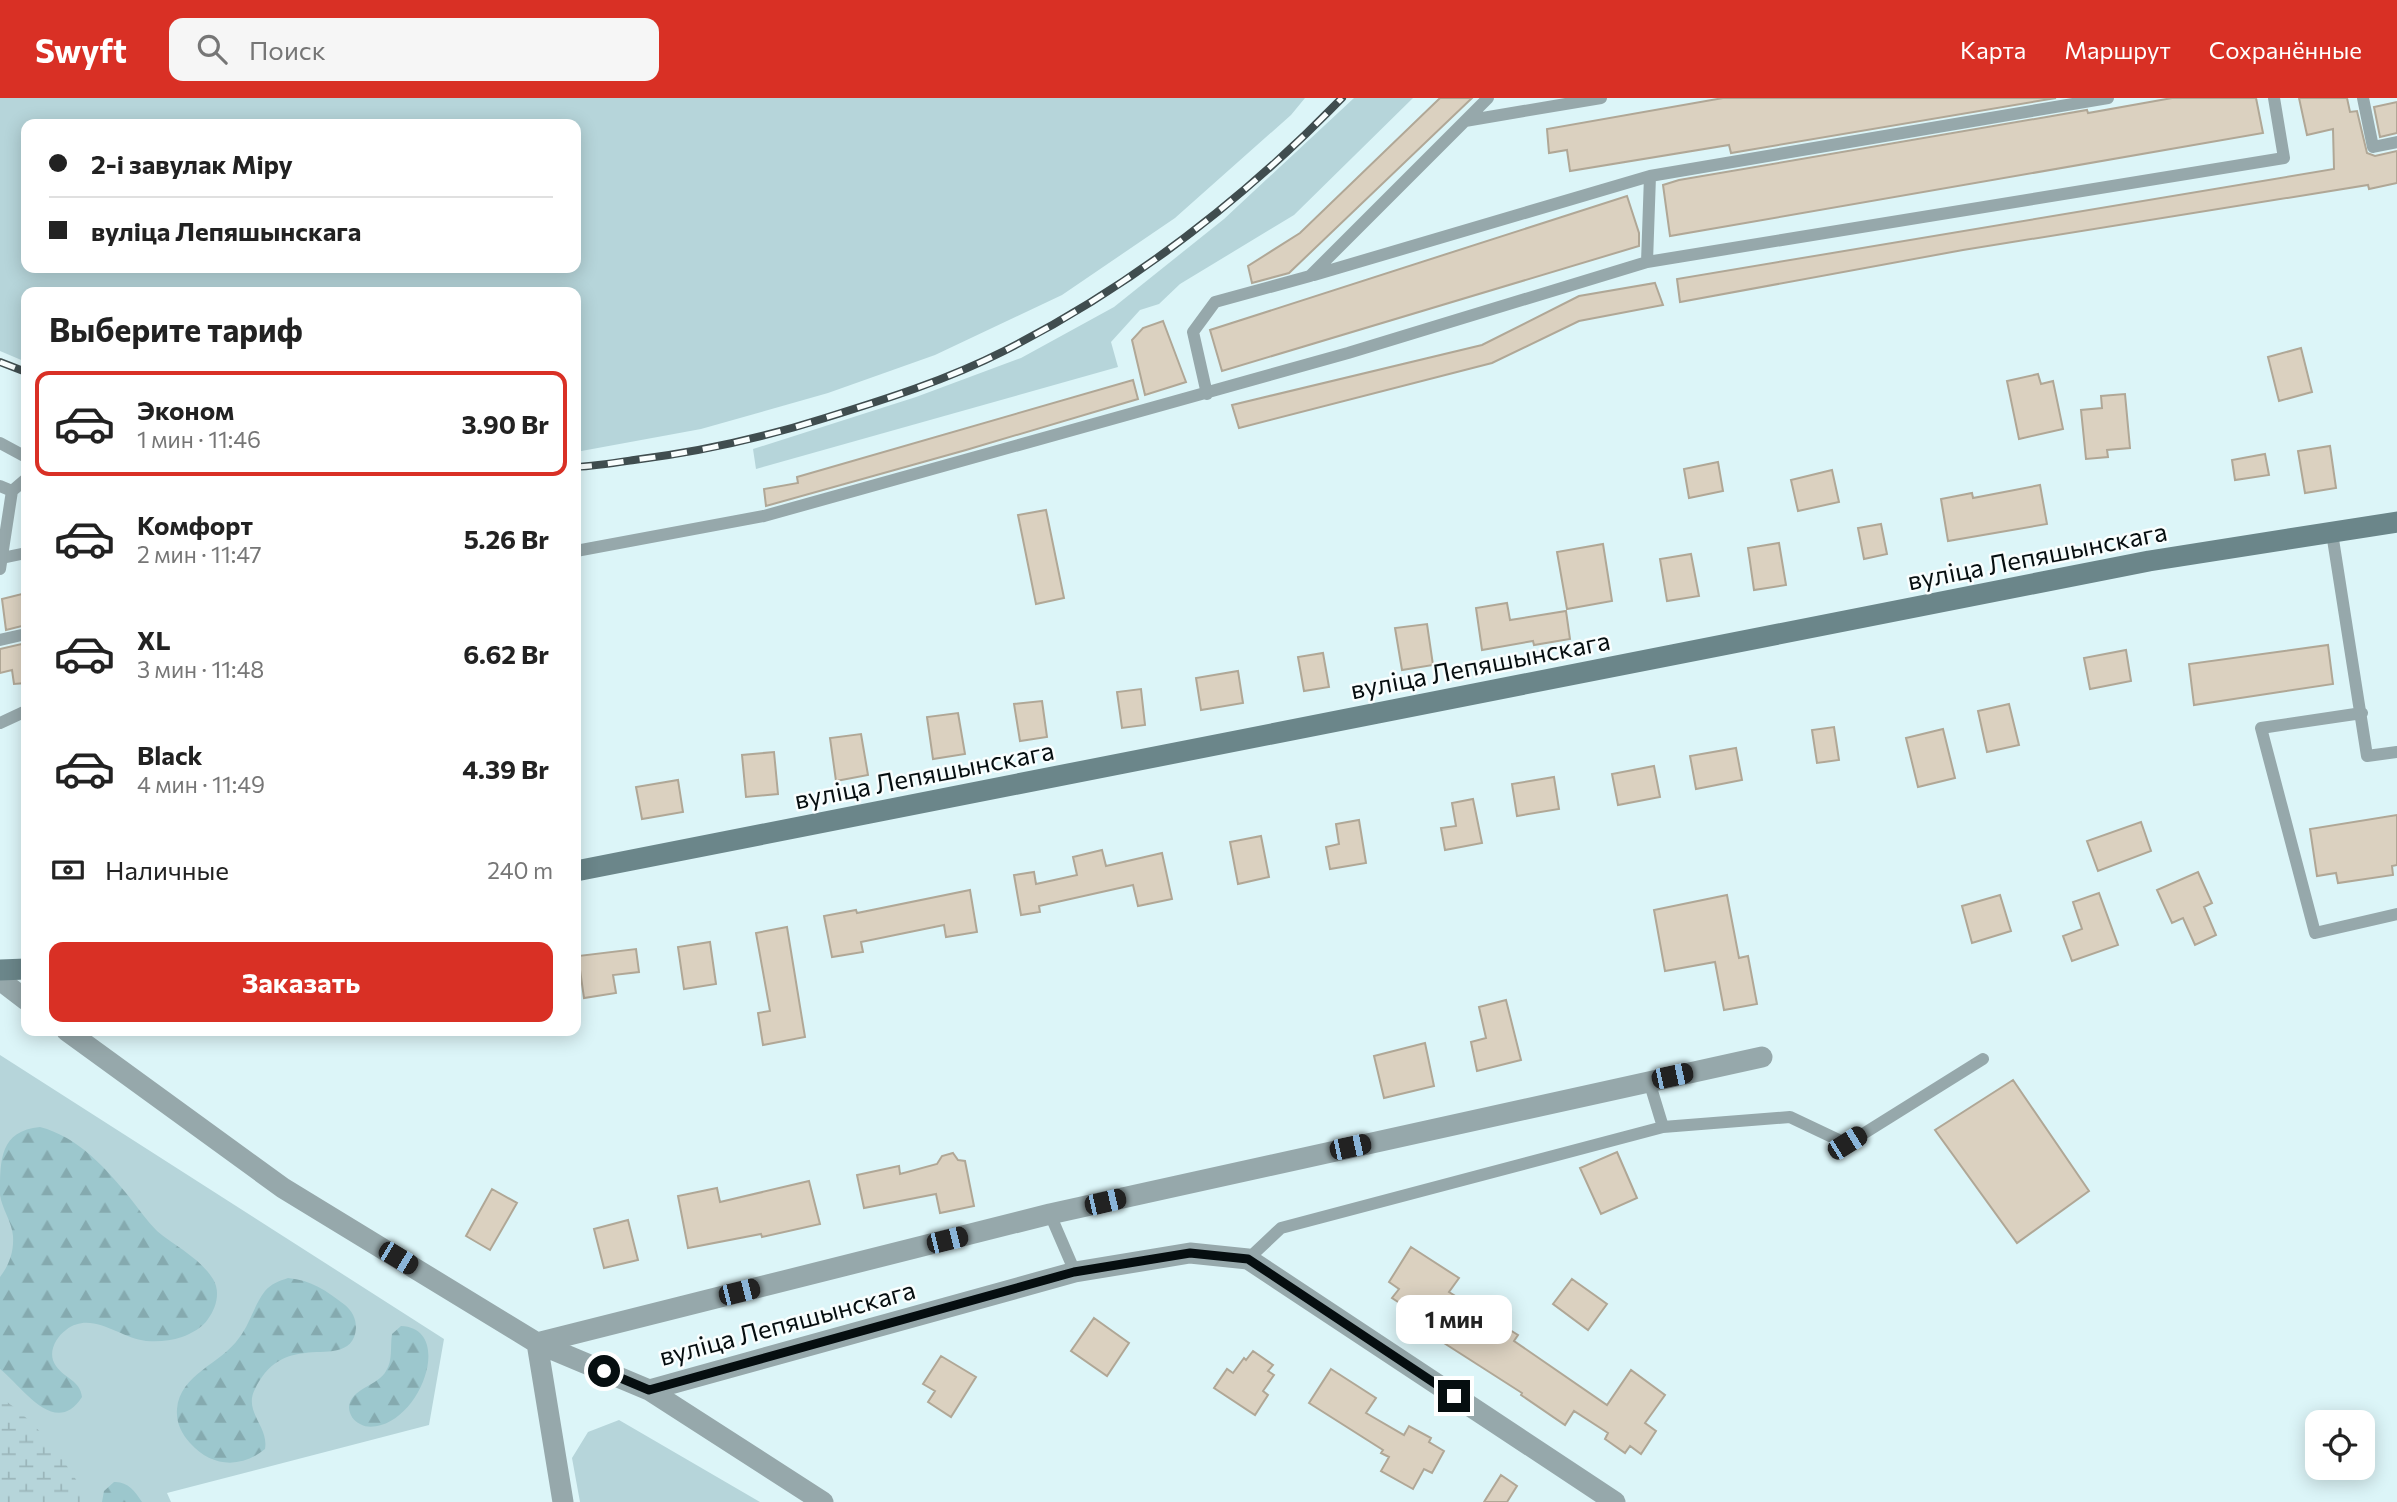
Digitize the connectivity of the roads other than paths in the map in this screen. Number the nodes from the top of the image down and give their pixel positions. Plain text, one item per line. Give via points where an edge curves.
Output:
1 (1488, 98) edge
2 (1601, 98) edge
3 (2108, 98) edge
4 (2274, 98) edge
5 (2363, 98) edge
6 (1465, 121) junction
7 (2397, 142) edge
8 (1650, 176) junction
9 (1647, 262) junction
10 (1310, 276) junction
11 (1207, 394) junction
12 (0, 443) edge
13 (21, 454) edge
14 (6, 488) edge
15 (2397, 522) edge
16 (2332, 533) junction
17 (581, 550) edge
18 (21, 555) edge
19 (1, 564) edge
20 (21, 635) edge
21 (0, 640) edge
22 (21, 713) edge
23 (2362, 713) junction
24 (0, 723) edge
25 (2397, 752) edge
26 (581, 870) edge
27 (2397, 914) edge
28 (21, 969) edge
29 (0, 970) edge
30 (0, 980) edge
31 (21, 996) edge
32 (74, 1036) edge
33 (1762, 1057) dead end
34 (1983, 1059) dead end
35 (1649, 1081) junction
36 (1663, 1127) junction
37 (1050, 1214) junction
38 (1248, 1259) junction
39 (1074, 1272) junction
40 (537, 1343) junction
41 (649, 1390) junction
42 (563, 1502) edge
43 (823, 1502) edge
44 (1615, 1502) edge

1 - 6 lane
2 - 6 lane
3 - 8 lane
4 - 9 lane via 2284,158
5 - 7 lane via 2373,147
6 - 10 lane
8 - 9 lane
8 - 10 lane
9 - 11 lane
10 - 11 lane via 1215,302 1193,332
11 - 17 lane via 764,516
12 - 13 lane
14 - 19 lane
15 - 16 street, вуліца Лепяшынскага
16 - 23 lane
16 - 26 street, вуліца Лепяшынскага via 2149,561
18 - 19 lane
20 - 21 lane
22 - 24 lane
23 - 25 lane via 2367,756
23 - 27 lane via 2261,728 2315,933
28 - 29 street
30 - 31 street
32 - 40 street via 283,1188
33 - 35 street
34 - 36 lane via 1847,1143 1790,1117
35 - 36 lane
35 - 37 street
36 - 38 lane via 1281,1228
37 - 39 lane
37 - 40 street
38 - 39 street, вуліца Лепяшынскага via 1190,1253
38 - 44 street, вуліца Лепяшынскага
39 - 41 street, вуліца Лепяшынскага
40 - 41 street
40 - 42 street
41 - 43 street

